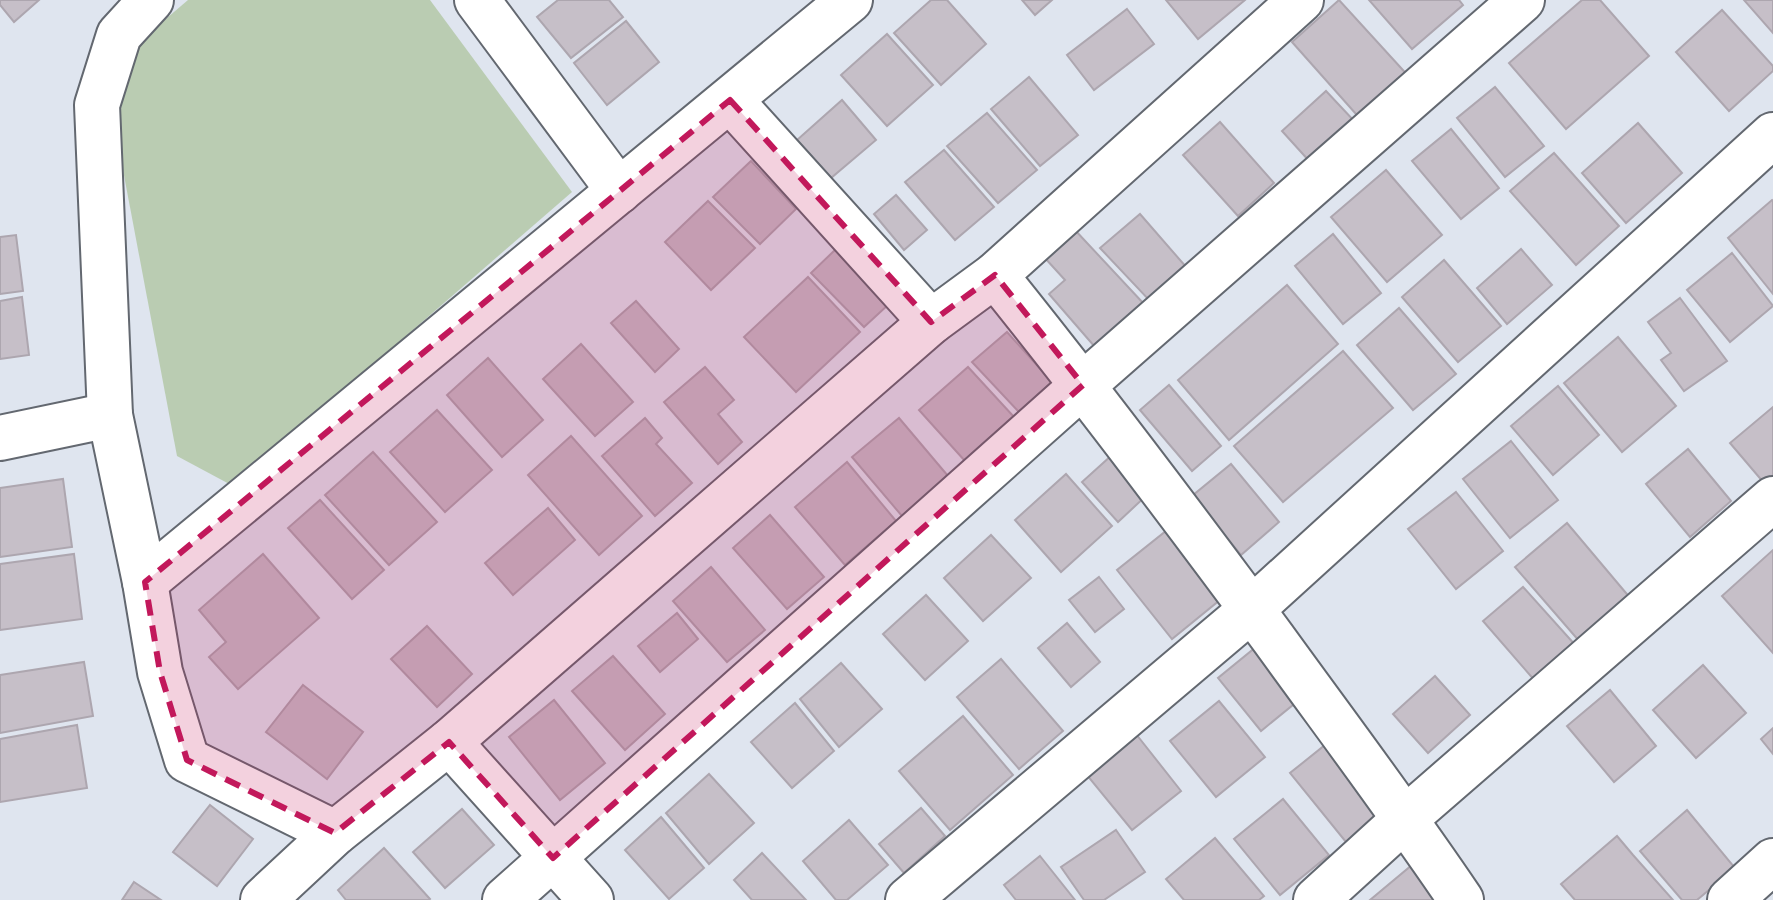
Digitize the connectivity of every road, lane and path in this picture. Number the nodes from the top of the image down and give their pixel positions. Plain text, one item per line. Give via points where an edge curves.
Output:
1 (151, 0) edge
2 (477, 0) edge
3 (850, 0) edge
4 (1301, 0) edge
5 (1522, 0) edge
6 (730, 100) junction
7 (1773, 135) edge
8 (619, 191) junction
9 (995, 275) junction
10 (931, 322) junction
11 (1083, 385) junction
12 (110, 415) junction
13 (0, 438) edge
14 (1773, 499) edge
15 (145, 582) junction
16 (1252, 609) junction
17 (449, 742) junction
18 (1406, 818) junction
19 (335, 833) junction
20 (553, 858) junction
21 (1773, 861) edge
22 (263, 900) edge
23 (505, 900) edge
24 (591, 900) edge
25 (908, 900) edge
26 (1316, 900) edge
27 (1461, 900) edge
28 (1730, 900) edge

1 - 12 street via 119,35 97,105
2 - 8 street
3 - 6 street
4 - 9 street
5 - 11 street
6 - 8 street
6 - 10 street
7 - 16 street
8 - 15 street
9 - 10 street
9 - 11 street
10 - 17 street
11 - 16 street
11 - 20 street
12 - 13 street
12 - 15 street
14 - 18 street
15 - 19 street via 160,672 187,760
16 - 18 street
16 - 25 street
17 - 19 street
17 - 20 street
18 - 26 street
18 - 27 street
19 - 22 street
20 - 23 street
20 - 24 street
21 - 28 street

